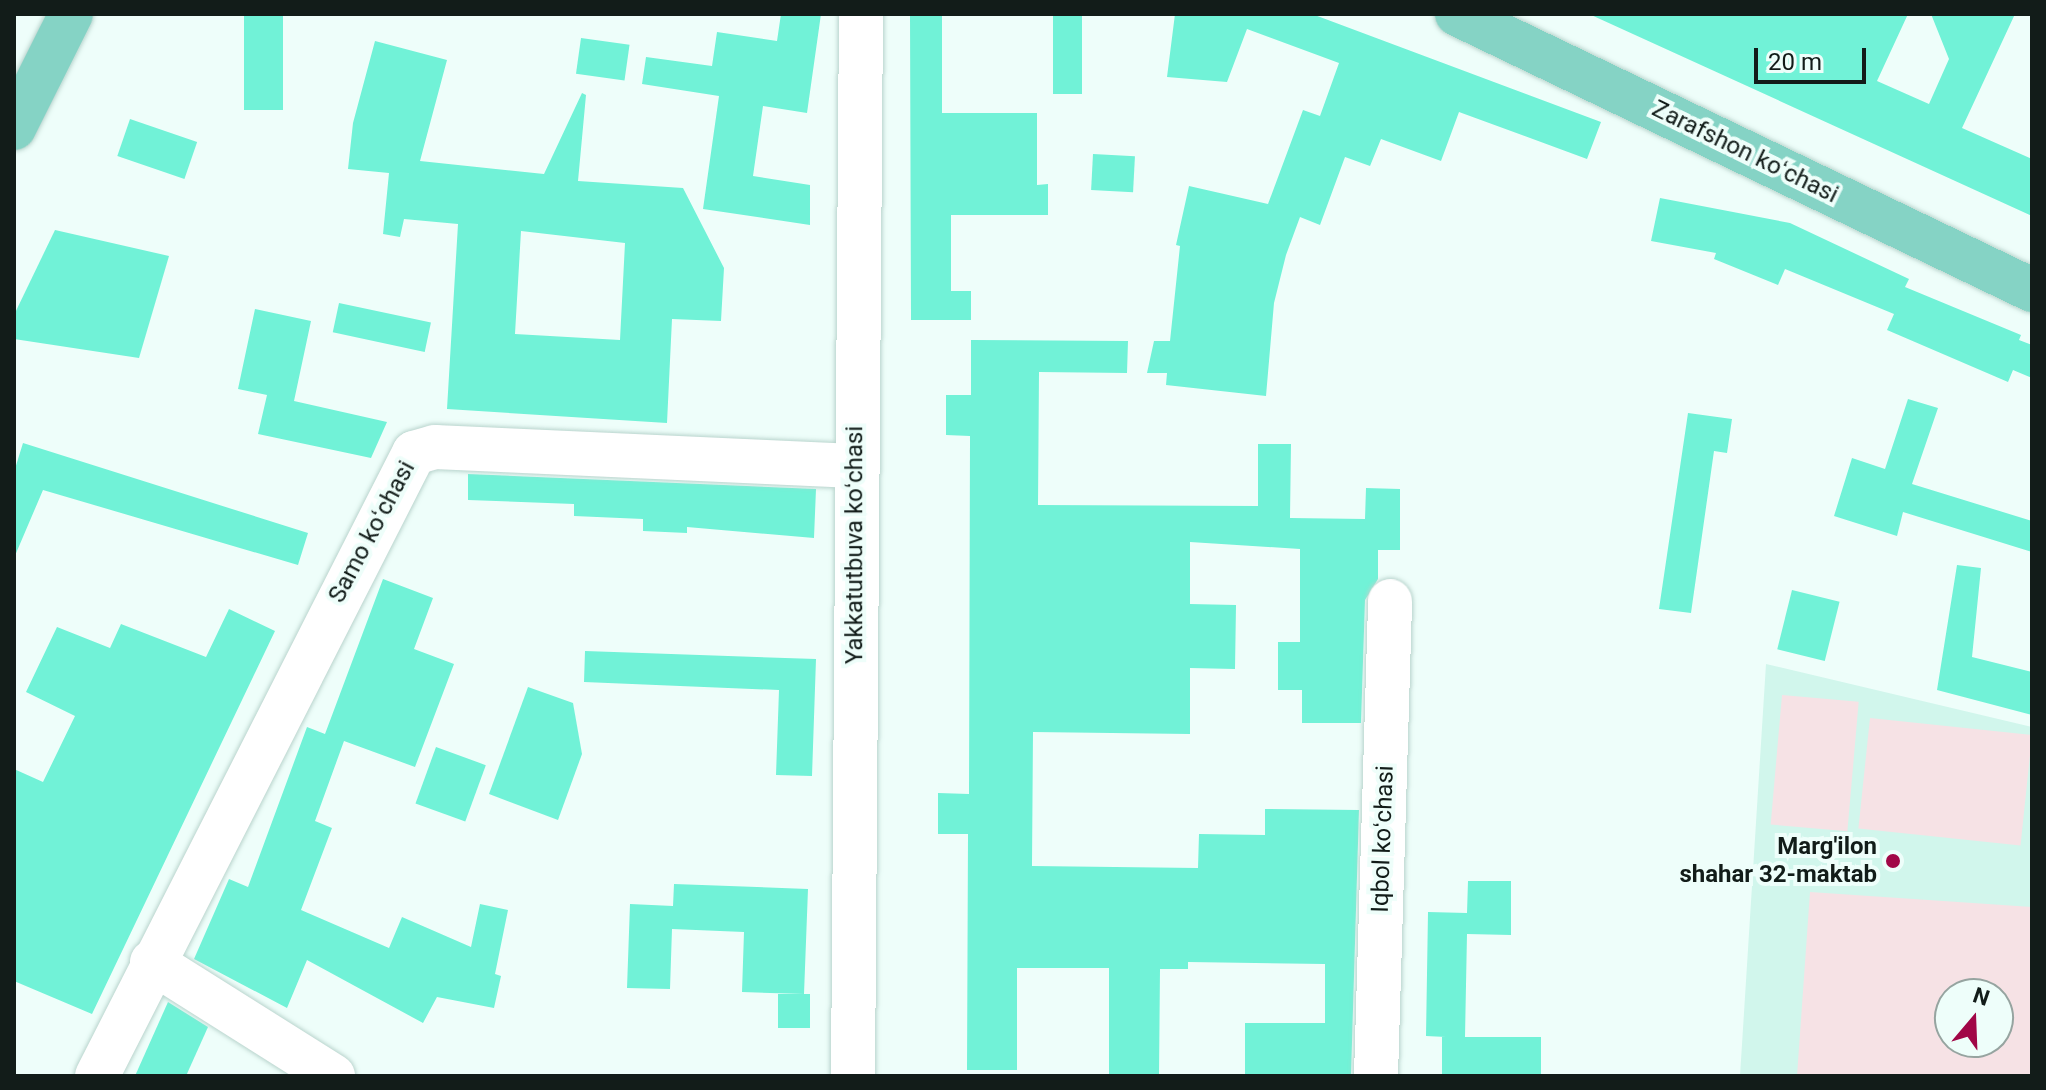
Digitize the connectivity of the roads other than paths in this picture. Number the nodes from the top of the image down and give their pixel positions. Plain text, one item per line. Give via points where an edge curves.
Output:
1 (71, 14) edge
2 (861, 14) edge
3 (1457, 14) edge
4 (14, 128) edge
5 (2032, 290) edge
6 (855, 466) junction
7 (1390, 601) dead end
8 (152, 962) junction
9 (97, 1076) edge
10 (333, 1076) edge
11 (853, 1076) edge
12 (1376, 1076) edge

1 - 4 main road
2 - 6 street, Yakkatutbuva koʻchasi
3 - 5 main road, Zarafshon koʻchasi
6 - 8 street, Samo koʻchasi via 435,447 414,453
6 - 11 street, Yakkatutbuva koʻchasi
7 - 12 street, Iqbol koʻchasi
8 - 9 street, Samo koʻchasi
8 - 10 street

